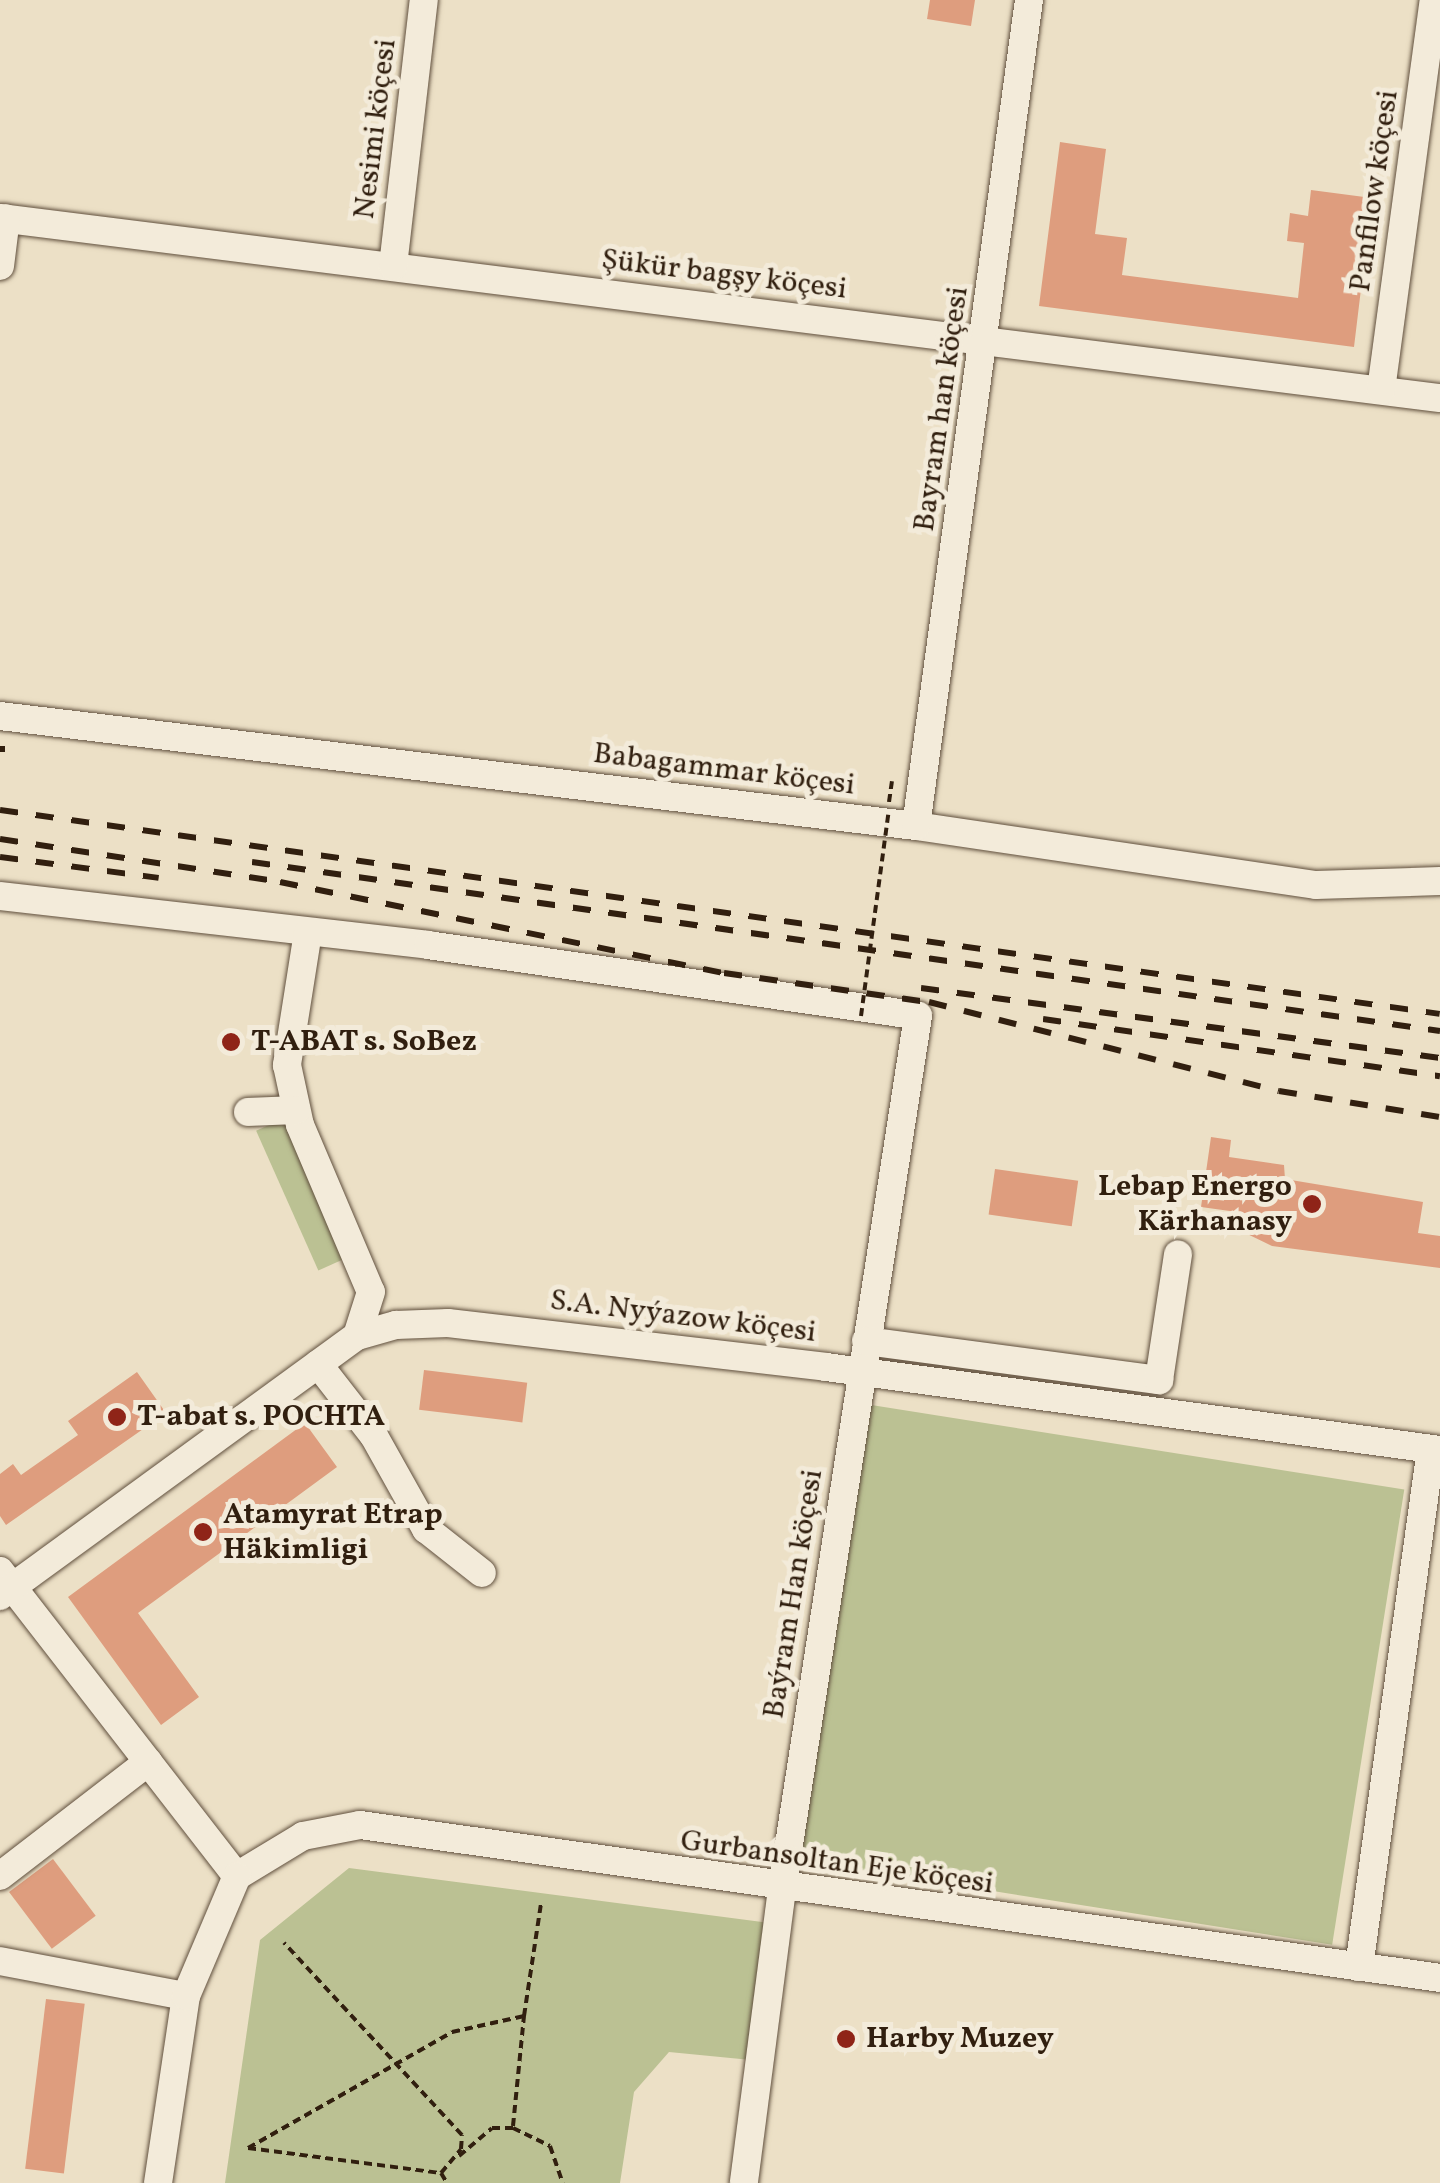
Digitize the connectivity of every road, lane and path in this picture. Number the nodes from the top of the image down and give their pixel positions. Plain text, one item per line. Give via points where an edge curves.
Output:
1 (424, 0) edge
2 (1030, 0) edge
3 (1434, 0) edge
4 (3, 218) edge
5 (0, 266) edge
6 (393, 266) junction
7 (985, 340) junction
8 (1381, 390) junction
9 (1440, 398) edge
10 (0, 716) edge
11 (888, 815) dead end
12 (916, 826) junction
13 (1440, 881) edge
14 (0, 896) edge
15 (308, 932) junction
16 (861, 1016) dead end
17 (296, 1110) junction
18 (248, 1112) dead end
19 (1178, 1254) dead end
20 (369, 1282) junction
21 (448, 1323) junction
22 (357, 1336) junction
23 (866, 1341) junction
24 (318, 1364) junction
25 (861, 1372) junction
26 (1435, 1449) edge
27 (482, 1572) dead end
28 (4, 1585) edge
29 (148, 1762) junction
30 (0, 1876) edge
31 (238, 1876) junction
32 (782, 1889) junction
33 (541, 1903) dead end
34 (284, 1944) dead end
35 (0, 1961) edge
36 (1359, 1967) junction
37 (1440, 1978) edge
38 (186, 1996) junction
39 (524, 2016) junction
40 (396, 2064) junction
41 (513, 2128) junction
42 (441, 2173) junction
43 (156, 2176) edge
44 (448, 2183) edge
45 (563, 2183) edge
46 (744, 2183) edge

1 - 6 street, Nesimi köçesi
2 - 7 street, Bayram han köçesi
3 - 8 street, Panfilow köçesi
4 - 5 street
4 - 6 street, Şükür bagşy köçesi
6 - 7 street, Şükür bagşy köçesi
7 - 8 street, Şükür bagşy köçesi
7 - 12 street, Bayram han köçesi
8 - 9 street, Şükür bagşy köçesi
10 - 12 street, Babagammar köçesi
11 - 16 path, bridge
12 - 13 street, Babagammar köçesi via 1316,885
14 - 15 street
15 - 17 street via 287,1065
15 - 23 street, Baýram Han köçesi via 918,1016
17 - 18 street
17 - 20 street
19 - 23 street via 1159,1380
20 - 21 street via 398,1304
20 - 22 street via 370,1308
21 - 22 street, S.A. Nyýazow köçesi via 396,1325
21 - 25 street, S.A. Nyýazow köçesi
22 - 24 street, S.A. Nyýazow köçesi
23 - 25 street, Baýram Han köçesi
24 - 27 street via 374,1436 426,1529
24 - 28 street, S.A. Nyýazow köçesi
25 - 26 street, S.A. Nyýazow köçesi
25 - 32 street, Baýram Han köçesi
26 - 36 street
28 - 29 street
29 - 30 street
29 - 31 street
31 - 32 street, Gurbansoltan Eje köçesi via 303,1836 360,1825
31 - 38 street
32 - 36 street, Gurbansoltan Eje köçesi
32 - 46 street, Baýram Han köçesi
33 - 39 path
34 - 40 path
35 - 38 street
36 - 37 street, Gurbansoltan Eje köçesi
38 - 43 street
39 - 40 path via 452,2032
39 - 41 path
40 - 42 path via 462,2136 461,2149
40 - 42 path via 248,2148
41 - 42 path via 492,2128
41 - 45 path via 550,2146
42 - 44 path

